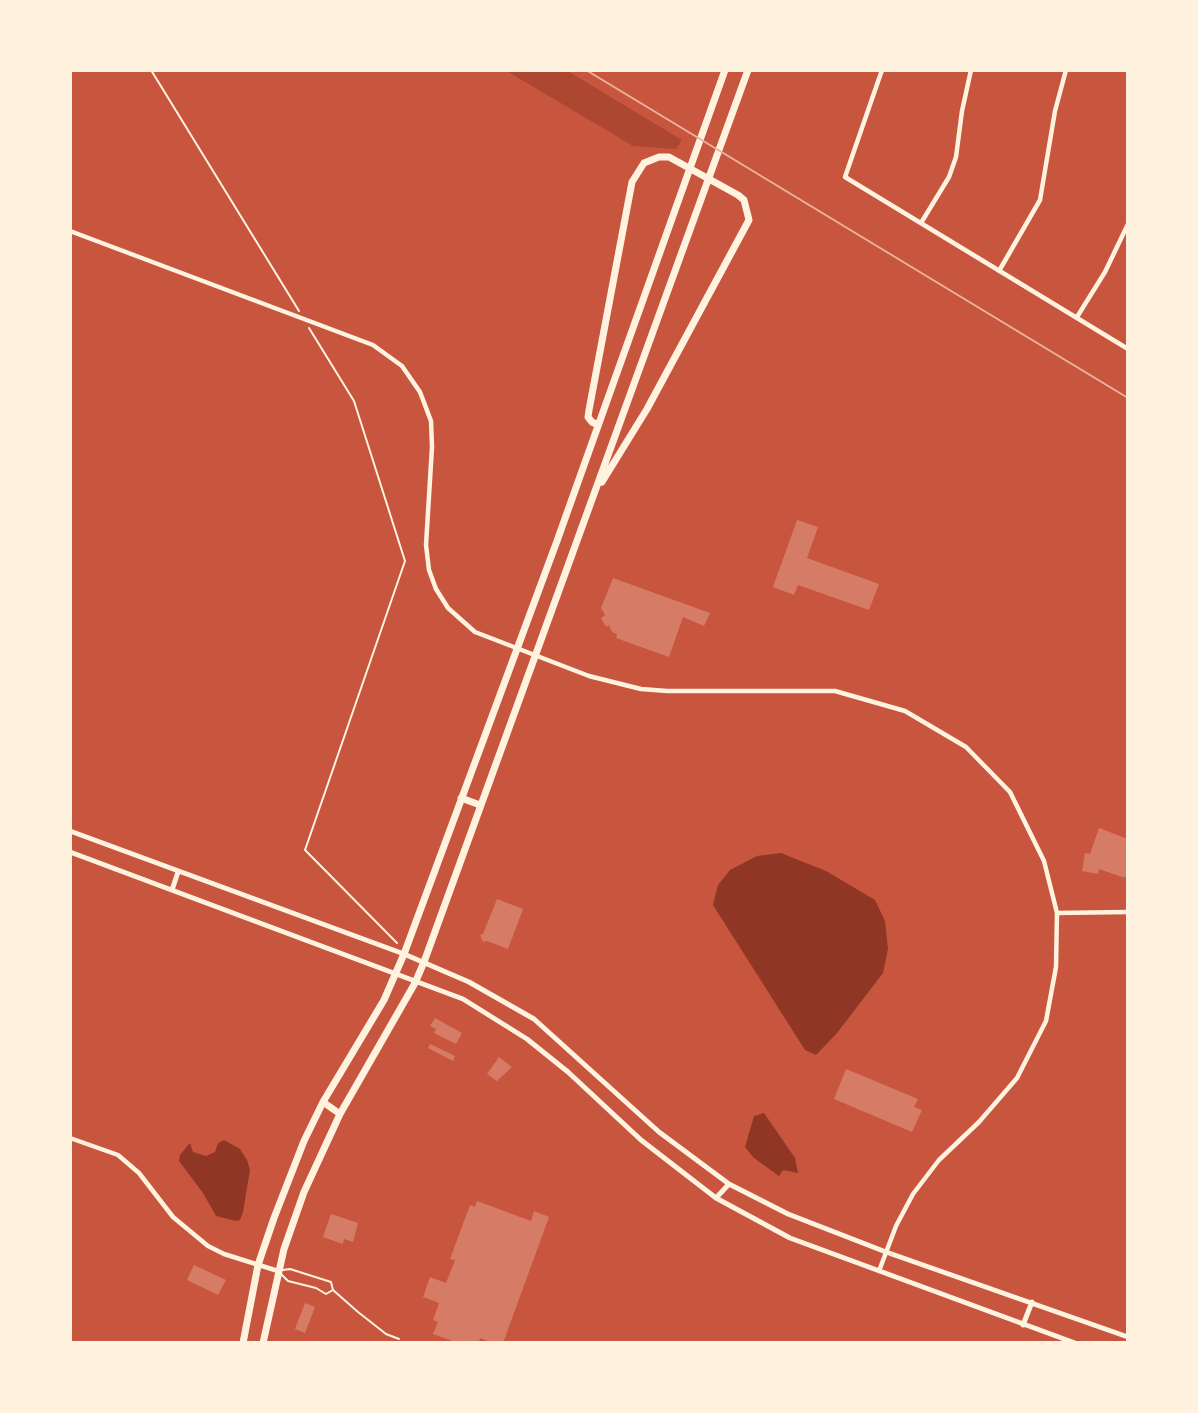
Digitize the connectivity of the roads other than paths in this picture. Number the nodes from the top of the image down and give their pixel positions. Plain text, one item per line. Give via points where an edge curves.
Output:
1 (748, 70) edge
2 (882, 70) edge
3 (971, 70) edge
4 (1066, 70) edge
5 (724, 73) edge
6 (921, 223) junction
7 (1128, 224) edge
8 (70, 231) edge
9 (999, 271) junction
10 (1077, 317) junction
11 (1128, 349) edge
12 (598, 425) junction
13 (591, 500) junction
14 (517, 649) junction
15 (535, 655) junction
16 (461, 798) junction
17 (480, 805) junction
18 (70, 831) edge
19 (70, 852) edge
20 (178, 872) junction
21 (172, 890) junction
22 (1128, 912) edge
23 (1057, 913) junction
24 (404, 954) junction
25 (424, 962) junction
26 (395, 975) junction
27 (415, 983) junction
28 (323, 1102) junction
29 (340, 1114) junction
30 (70, 1138) edge
31 (729, 1184) junction
32 (716, 1198) junction
33 (886, 1252) junction
34 (258, 1265) junction
35 (278, 1271) junction
36 (879, 1271) junction
37 (334, 1290) junction
38 (1032, 1302) junction
39 (1023, 1325) junction
40 (1128, 1337) edge
41 (399, 1339) dead end
42 (243, 1343) edge
43 (263, 1343) edge
44 (1075, 1343) edge

1 - 13 main road
2 - 6 street via 845,177
3 - 6 street via 956,157
4 - 9 street via 1040,200
5 - 12 main road
6 - 9 street
7 - 10 street
8 - 14 street via 373,345 399,363 420,392 431,421 426,545 432,580 464,625
9 - 10 street
10 - 11 street
12 - 13 main road via 588,417 632,182 643,163 668,157 738,195 749,220 647,409
12 - 14 main road
13 - 15 main road
14 - 15 street
14 - 16 main road
15 - 17 main road
15 - 23 street via 589,676 641,689 835,691 905,711 966,747 1010,792 1044,861
16 - 17 main road
16 - 24 main road
17 - 25 main road
18 - 20 street
19 - 21 street
20 - 21 street
20 - 24 street
21 - 26 street
22 - 23 street
23 - 33 street via 1056,967 1046,1021 1017,1078 912,1194
24 - 25 street
24 - 26 main road
25 - 27 main road
25 - 31 street via 534,1019 659,1132
26 - 27 street
26 - 28 main road
27 - 29 main road
27 - 32 street via 463,999 527,1039 641,1140
28 - 29 main road
28 - 34 main road
29 - 35 main road via 304,1192
30 - 34 street via 118,1155 139,1173 173,1217 203,1243
31 - 32 street
31 - 33 street via 788,1214
32 - 36 street via 790,1238
33 - 36 street
33 - 38 street
34 - 35 street
34 - 42 main road
35 - 37 lane via 288,1281 326,1294
35 - 37 lane via 290,1269 320,1277 331,1282
35 - 43 main road
36 - 39 street
37 - 41 lane via 386,1334
38 - 39 street
38 - 40 street
39 - 44 street

